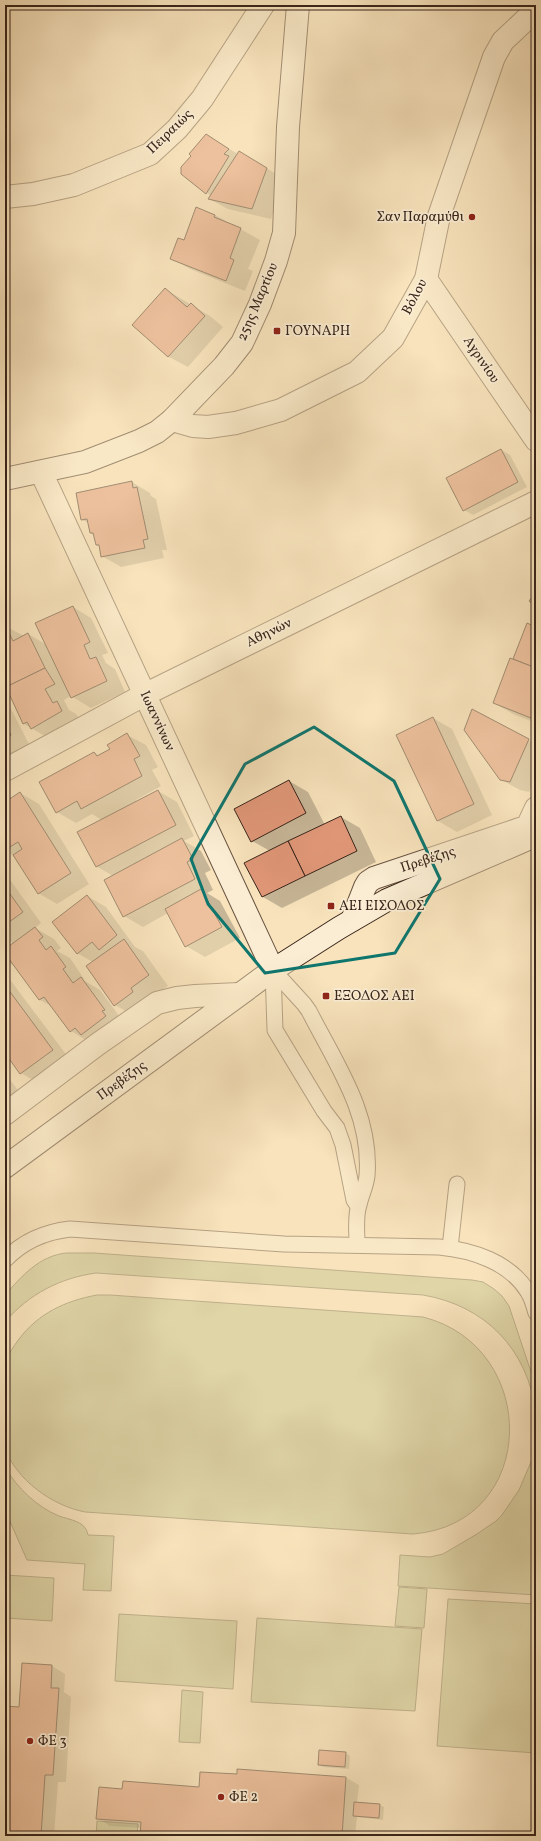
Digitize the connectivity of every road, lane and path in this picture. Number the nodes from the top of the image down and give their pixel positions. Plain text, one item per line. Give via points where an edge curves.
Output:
1 (263, 5) edge
2 (298, 5) edge
3 (536, 10) edge
4 (5, 197) edge
5 (426, 279) junction
6 (172, 420) junction
7 (536, 440) edge
8 (41, 472) junction
9 (5, 479) edge
10 (536, 502) edge
11 (144, 694) junction
12 (5, 770) edge
13 (536, 808) edge
14 (531, 835) edge
15 (273, 970) junction
16 (239, 994) junction
17 (5, 1114) edge
18 (5, 1167) edge
19 (457, 1184) dead end
20 (358, 1206) junction
21 (357, 1244) junction
22 (450, 1248) junction
23 (5, 1260) edge
24 (536, 1312) edge

1 - 4 street, Πειραιώς via 202,99 177,129 150,154 74,185
2 - 6 street, 25ης Μαρτίου via 288,127 284,233 276,261 242,343 224,366
3 - 5 street, Βόλου via 503,41 488,71 439,216
5 - 6 street, Βόλου via 393,338 356,372 281,410 236,423 208,427
5 - 7 street, Αγρινίου
6 - 8 street, 25ης Μαρτίου via 157,432 126,446 85,462
8 - 9 street, 25ης Μαρτίου
8 - 11 street, Ιωαννίνων
10 - 11 street, Αθηνών
11 - 12 street, Αθηνών
11 - 15 street, Ιωαννίνων
13 - 14 street, Πρεβέζης
14 - 15 street, Πρεβέζης via 387,900
15 - 16 street, Πρεβέζης
15 - 20 lane via 275,1030 337,1128 354,1200
15 - 20 lane via 309,1011 350,1087 358,1108 366,1144 367,1176
16 - 17 street via 189,996 157,1003
16 - 18 street, Πρεβέζης
19 - 22 lane
20 - 21 lane
21 - 22 lane
21 - 23 lane via 284,1244 70,1229 32,1239
22 - 24 lane via 479,1255 506,1269 528,1292

